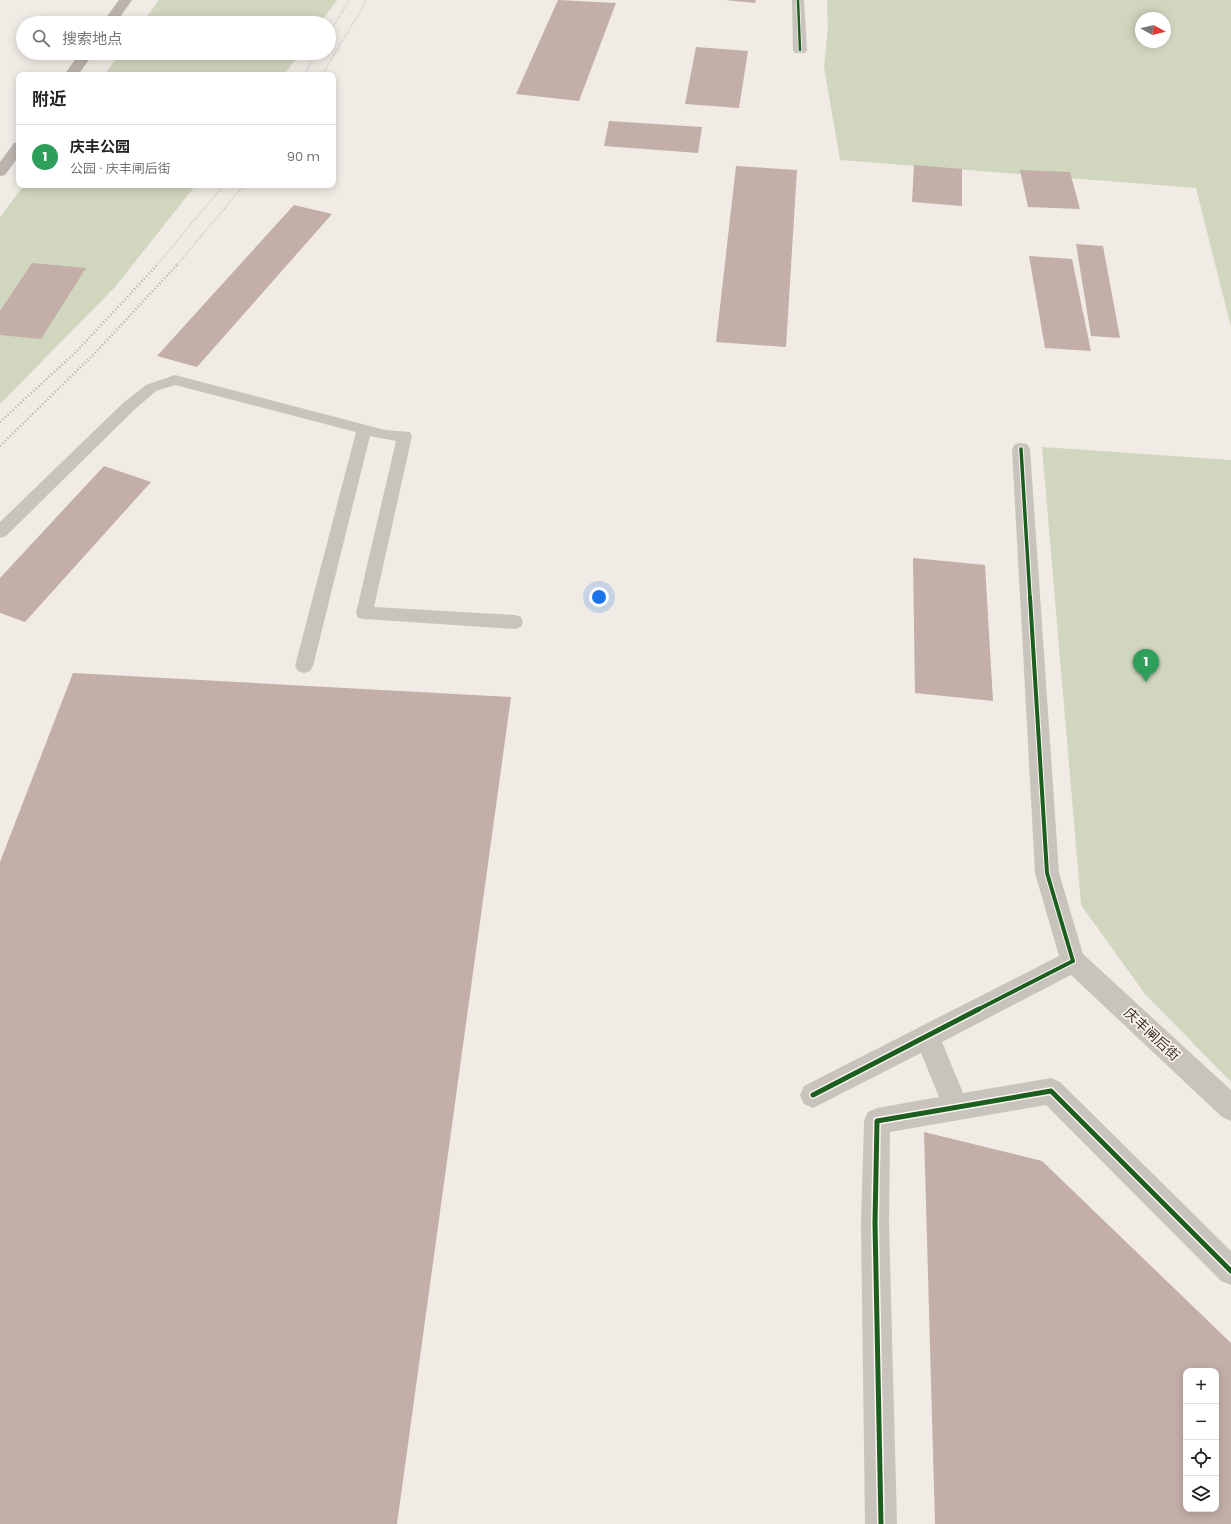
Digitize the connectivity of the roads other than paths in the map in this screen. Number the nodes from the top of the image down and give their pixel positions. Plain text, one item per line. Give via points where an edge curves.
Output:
1 (126, 0) edge
2 (798, 0) edge
3 (114, 16) edge
4 (800, 50) dead end
5 (82, 60) edge
6 (73, 72) edge
7 (16, 150) edge
8 (0, 172) edge
9 (364, 429) junction
10 (1021, 449) dead end
11 (0, 532) edge
12 (515, 622) dead end
13 (304, 666) dead end
14 (1072, 961) junction
15 (927, 1036) junction
16 (813, 1095) dead end
17 (956, 1108) junction
18 (1231, 1108) edge
19 (1231, 1271) edge
20 (881, 1524) edge

1 - 3 street
2 - 4 street
5 - 6 street
7 - 8 street
9 - 11 lane via 175,380 151,388 128,407
9 - 12 lane via 385,435 405,436 364,612
9 - 13 lane
10 - 14 street via 1047,873
14 - 15 street
14 - 18 street, 庆丰闸后街
15 - 16 street
15 - 17 street
17 - 19 street via 1051,1091
17 - 20 street via 877,1122 874,1223

